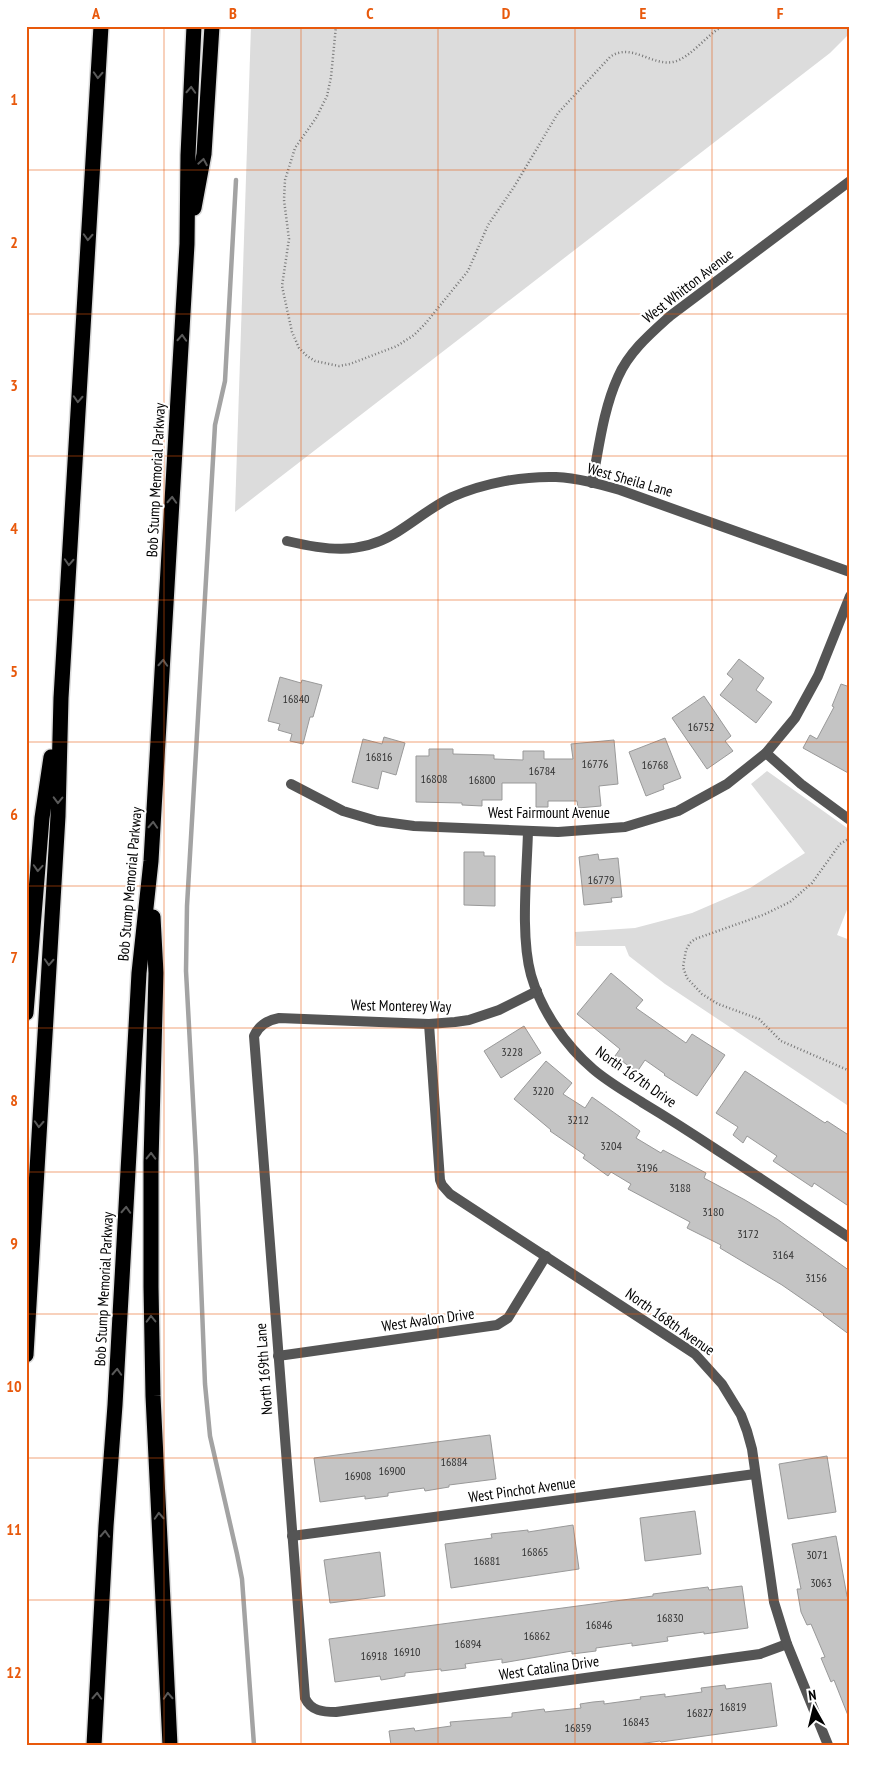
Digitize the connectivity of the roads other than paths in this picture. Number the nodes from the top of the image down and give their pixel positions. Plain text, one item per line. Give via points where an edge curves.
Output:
1 (100, 26) edge
2 (194, 26) edge
3 (212, 26) edge
4 (850, 181) edge
5 (187, 244) junction
6 (592, 483) junction
7 (287, 542) dead end
8 (850, 572) edge
9 (850, 596) edge
10 (61, 698) junction
11 (766, 753) junction
12 (291, 784) dead end
13 (850, 820) edge
14 (528, 831) junction
15 (150, 873) junction
16 (537, 992) junction
17 (26, 1013) edge
18 (429, 1024) junction
19 (260, 1026) joint
20 (850, 1238) edge
21 (546, 1256) junction
22 (26, 1355) edge
23 (278, 1356) junction
24 (756, 1474) junction
25 (292, 1536) junction
26 (788, 1644) junction
27 (314, 1709) joint
28 (94, 1745) edge
29 (170, 1745) edge
30 (828, 1745) edge

1 -> 10 highway
5 -> 2 highway, Bob Stump Memorial Parkway
5 -> 3 highway via 204,154
4 - 6 street, West Whitton Avenue via 646,337 618,377 608,406
15 -> 5 highway, Bob Stump Memorial Parkway
6 - 7 street, West Sheila Lane via 557,477 521,478 488,485 453,497 393,535 371,545 348,550 318,549
6 - 8 street, West Sheila Lane via 659,503
9 - 11 street, West Fairmount Avenue via 818,676 795,718
10 -> 17 highway via 42,818
10 -> 22 highway via 57,826
11 - 13 street
11 - 14 street, West Fairmount Avenue via 727,784 678,811 625,827
12 - 14 street, West Fairmount Avenue via 343,811 377,822
14 - 16 street, North 167th Drive via 526,939
28 -> 15 highway, Bob Stump Memorial Parkway via 140,973
29 -> 15 highway via 151,1307 156,973
16 - 18 street, West Monterey Way via 484,1015
16 - 20 street, North 167th Drive via 562,1035 594,1069
18 - 19 street, West Monterey Way via 280,1018
18 - 21 street, North 168th Avenue via 442,1185 450,1194
19 - 23 street, North 169th Lane via 254,1042
21 - 23 street, West Avalon Drive via 508,1318 497,1325
21 - 24 street, North 168th Avenue via 695,1354 710,1369 741,1415
23 - 25 street, North 169th Lane
24 - 25 street, West Pinchot Avenue
24 - 26 street, North 168th Avenue via 770,1581
25 - 27 street, North 169th Lane via 304,1691
26 - 27 street, West Catalina Drive via 760,1654 731,1658 336,1712
26 - 30 street, North 168th Avenue

